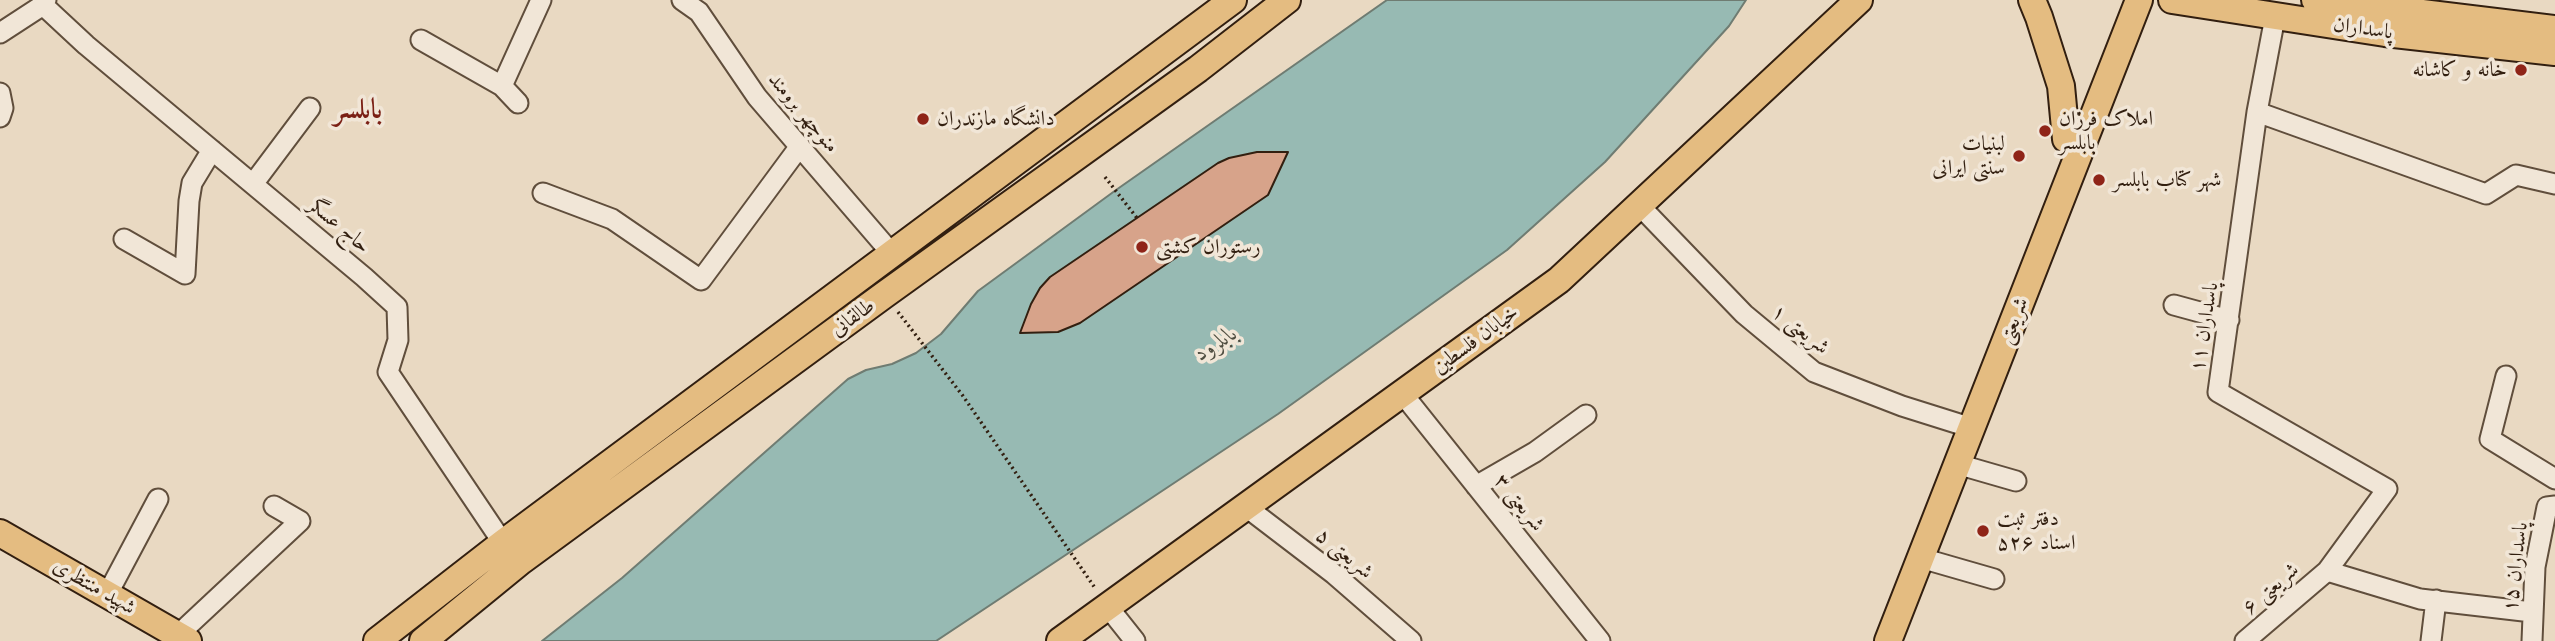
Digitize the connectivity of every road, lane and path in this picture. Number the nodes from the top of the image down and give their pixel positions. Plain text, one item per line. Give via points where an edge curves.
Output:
1 (541, 0) edge
2 (682, 0) edge
3 (1233, 0) edge
4 (1287, 0) edge
5 (1859, 0) edge
6 (2032, 0) edge
7 (2120, 0) edge
8 (2138, 0) edge
9 (2172, 0) edge
10 (2315, 0) edge
11 (45, 3) edge
12 (2275, 17) junction
13 (2555, 29) edge
14 (0, 33) edge
15 (421, 40) dead end
16 (2555, 52) edge
17 (502, 86) junction
18 (0, 93) edge
19 (518, 103) dead end
20 (310, 108) dead end
21 (2257, 112) junction
22 (0, 117) edge
23 (2066, 139) junction
24 (800, 146) junction
25 (212, 150) junction
26 (1105, 177) dead end
27 (254, 184) junction
28 (2555, 184) edge
29 (543, 193) dead end
30 (1639, 205) junction
31 (1137, 218) dead end
32 (124, 239) dead end
33 (893, 254) junction
34 (2174, 305) dead end
35 (2230, 320) junction
36 (907, 324) dead end
37 (2506, 376) dead end
38 (1402, 393) junction
39 (1587, 415) dead end
40 (1963, 426) junction
41 (1957, 464) junction
42 (2555, 479) edge
43 (2016, 481) dead end
44 (1476, 486) junction
45 (158, 499) dead end
46 (274, 506) dead end
47 (1245, 506) junction
48 (2555, 506) edge
49 (0, 533) edge
50 (503, 543) junction
51 (1921, 558) junction
52 (1084, 571) dead end
53 (2327, 571) junction
54 (1993, 579) dead end
55 (107, 595) junction
56 (2436, 600) junction
57 (1108, 607) junction
58 (2532, 612) junction
59 (183, 638) edge
60 (377, 641) edge
61 (423, 641) edge
62 (1060, 641) edge
63 (1135, 641) edge
64 (1411, 641) edge
65 (1600, 641) edge
66 (1869, 641) edge
67 (1888, 641) edge
68 (2245, 641) edge
69 (2431, 641) edge
70 (2532, 641) edge

1 - 17 street
2 - 24 street, منوچهر برومند via 699,12 757,97
3 - 33 main road, طالقانی
4 - 61 main road, طالقانی via 543,545
5 - 30 main road, خیابان فلسطین
6 - 23 main road via 2061,86
7 - 23 main road, شریعتی
8 - 40 main road, شریعتی
9 - 12 main road, پاسداران
10 - 13 main road, پاسداران
11 - 14 street
11 - 25 street, حاج عسگر via 86,45
12 - 16 main road, پاسداران
12 - 21 street, پاسداران ۱۱
15 - 17 street
17 - 19 street
18 - 22 street
20 - 27 street
21 - 28 street via 2486,194 2516,175
21 - 35 street, پاسداران ۱۱
23 - 40 main road, شریعتی
24 - 29 street via 701,280 612,219
24 - 33 street, منوچهر برومند
25 - 27 street, حاج عسگر
25 - 32 street via 192,183 185,274
26 - 31 path
27 - 50 street, حاج عسگر via 397,307 398,340 388,372
30 - 38 main road, خیابان فلسطین via 1559,280
30 - 40 street, شریعتی ۱ via 1744,314 1814,372
33 - 50 main road, طالقانی
34 - 35 street
35 - 53 street, پاسداران ۱۱ via 2218,392 2387,489
36 - 52 path via 963,396
37 - 42 street via 2490,439
38 - 44 street, شریعتی ۳
38 - 47 main road, خیابان فلسطین
39 - 44 street
40 - 41 main road, شریعتی
40 - 66 main road, شریعتی
41 - 43 street
41 - 51 main road, شریعتی
44 - 65 street, شریعتی ۳
45 - 55 street
46 - 59 street via 300,520
47 - 57 main road, خیابان فلسطین
47 - 64 street, شریعتی ۵ via 1334,573
48 - 58 street, پاسداران ۱۵ via 2547,507
49 - 55 main road, شهید منتظری
50 - 60 main road, طالقانی
51 - 54 street
51 - 67 main road, شریعتی
53 - 56 street
53 - 68 street, شریعتی ۶
55 - 59 main road, شهید منتظری
56 - 58 street
56 - 69 street
57 - 62 main road, خیابان فلسطین
57 - 63 street
58 - 70 street, پاسداران ۱۵

